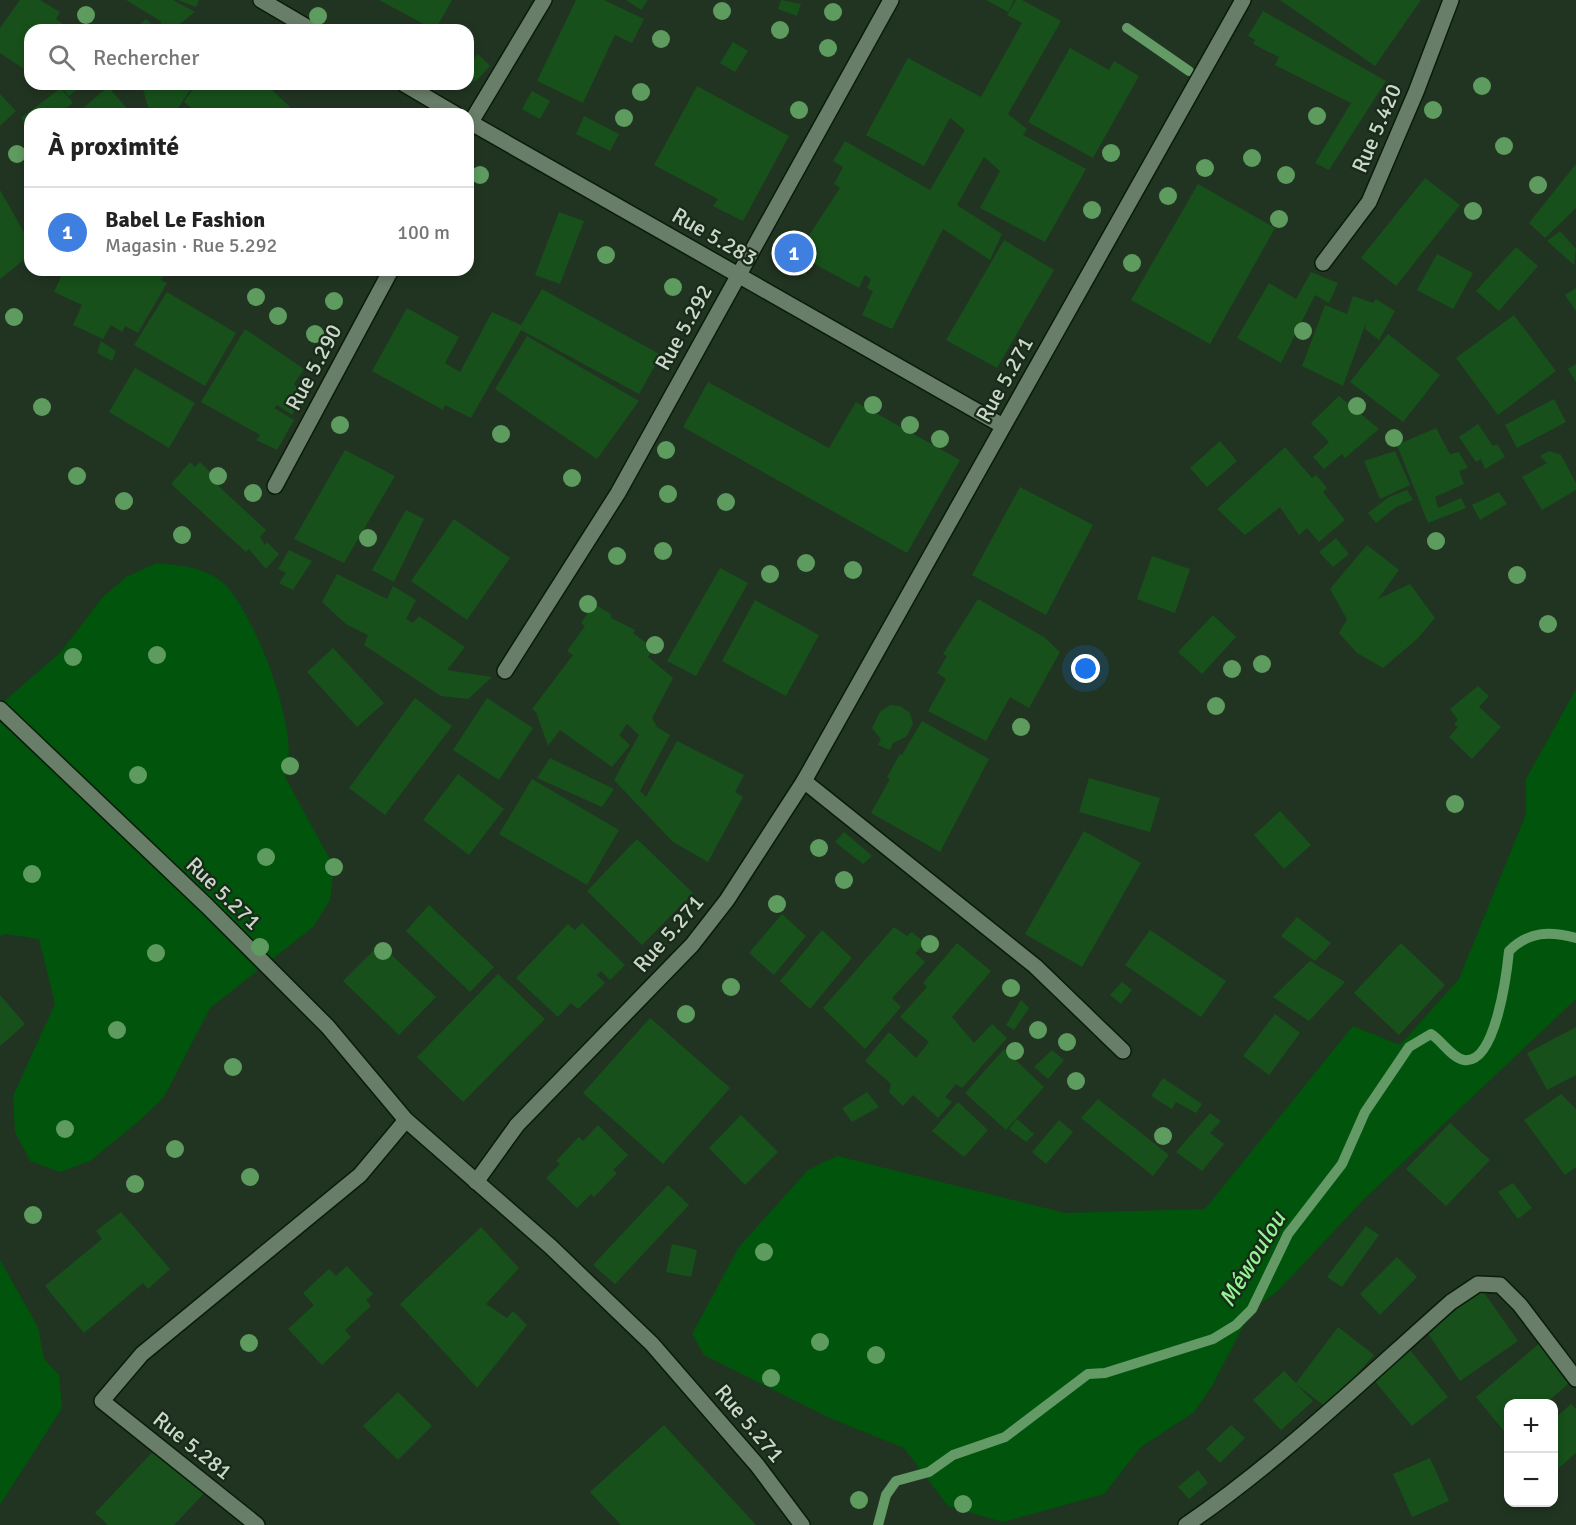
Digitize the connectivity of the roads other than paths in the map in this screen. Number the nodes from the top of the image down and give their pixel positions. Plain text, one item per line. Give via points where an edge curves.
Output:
1 (261, 0) edge
2 (544, 0) edge
3 (891, 0) edge
4 (1243, 0) edge
5 (1451, 0) edge
6 (302, 24) edge
7 (414, 90) edge
8 (445, 108) edge
9 (474, 116) edge
10 (474, 127) edge
11 (1323, 263) dead end
12 (737, 275) junction
13 (388, 276) edge
14 (1003, 426) junction
15 (275, 486) dead end
16 (505, 671) dead end
17 (0, 709) edge
18 (804, 781) junction
19 (1124, 1051) dead end
20 (406, 1120) junction
21 (476, 1182) junction
22 (1576, 1380) edge
23 (257, 1525) edge
24 (802, 1525) edge
25 (1186, 1525) edge

1 - 6 street
2 - 9 street
3 - 12 street, Rue 5.292
4 - 14 street, Rue 5.271
5 - 11 street, Rue 5.420 via 1369,202
7 - 8 street
10 - 12 street, Rue 5.283
12 - 14 street, Rue 5.283
12 - 16 street, Rue 5.292 via 618,493
13 - 15 street, Rue 5.290
14 - 18 street, Rue 5.271
17 - 20 street, Rue 5.271 via 328,1027
18 - 19 street via 1035,966
18 - 21 street, Rue 5.271 via 727,900 692,945 517,1125
20 - 21 street, Rue 5.271
20 - 23 street, Rue 5.281 via 360,1175 142,1354 102,1401
21 - 24 street, Rue 5.271 via 652,1344 757,1465
22 - 25 street via 1520,1305 1500,1285 1478,1284 1451,1302 1266,1464

